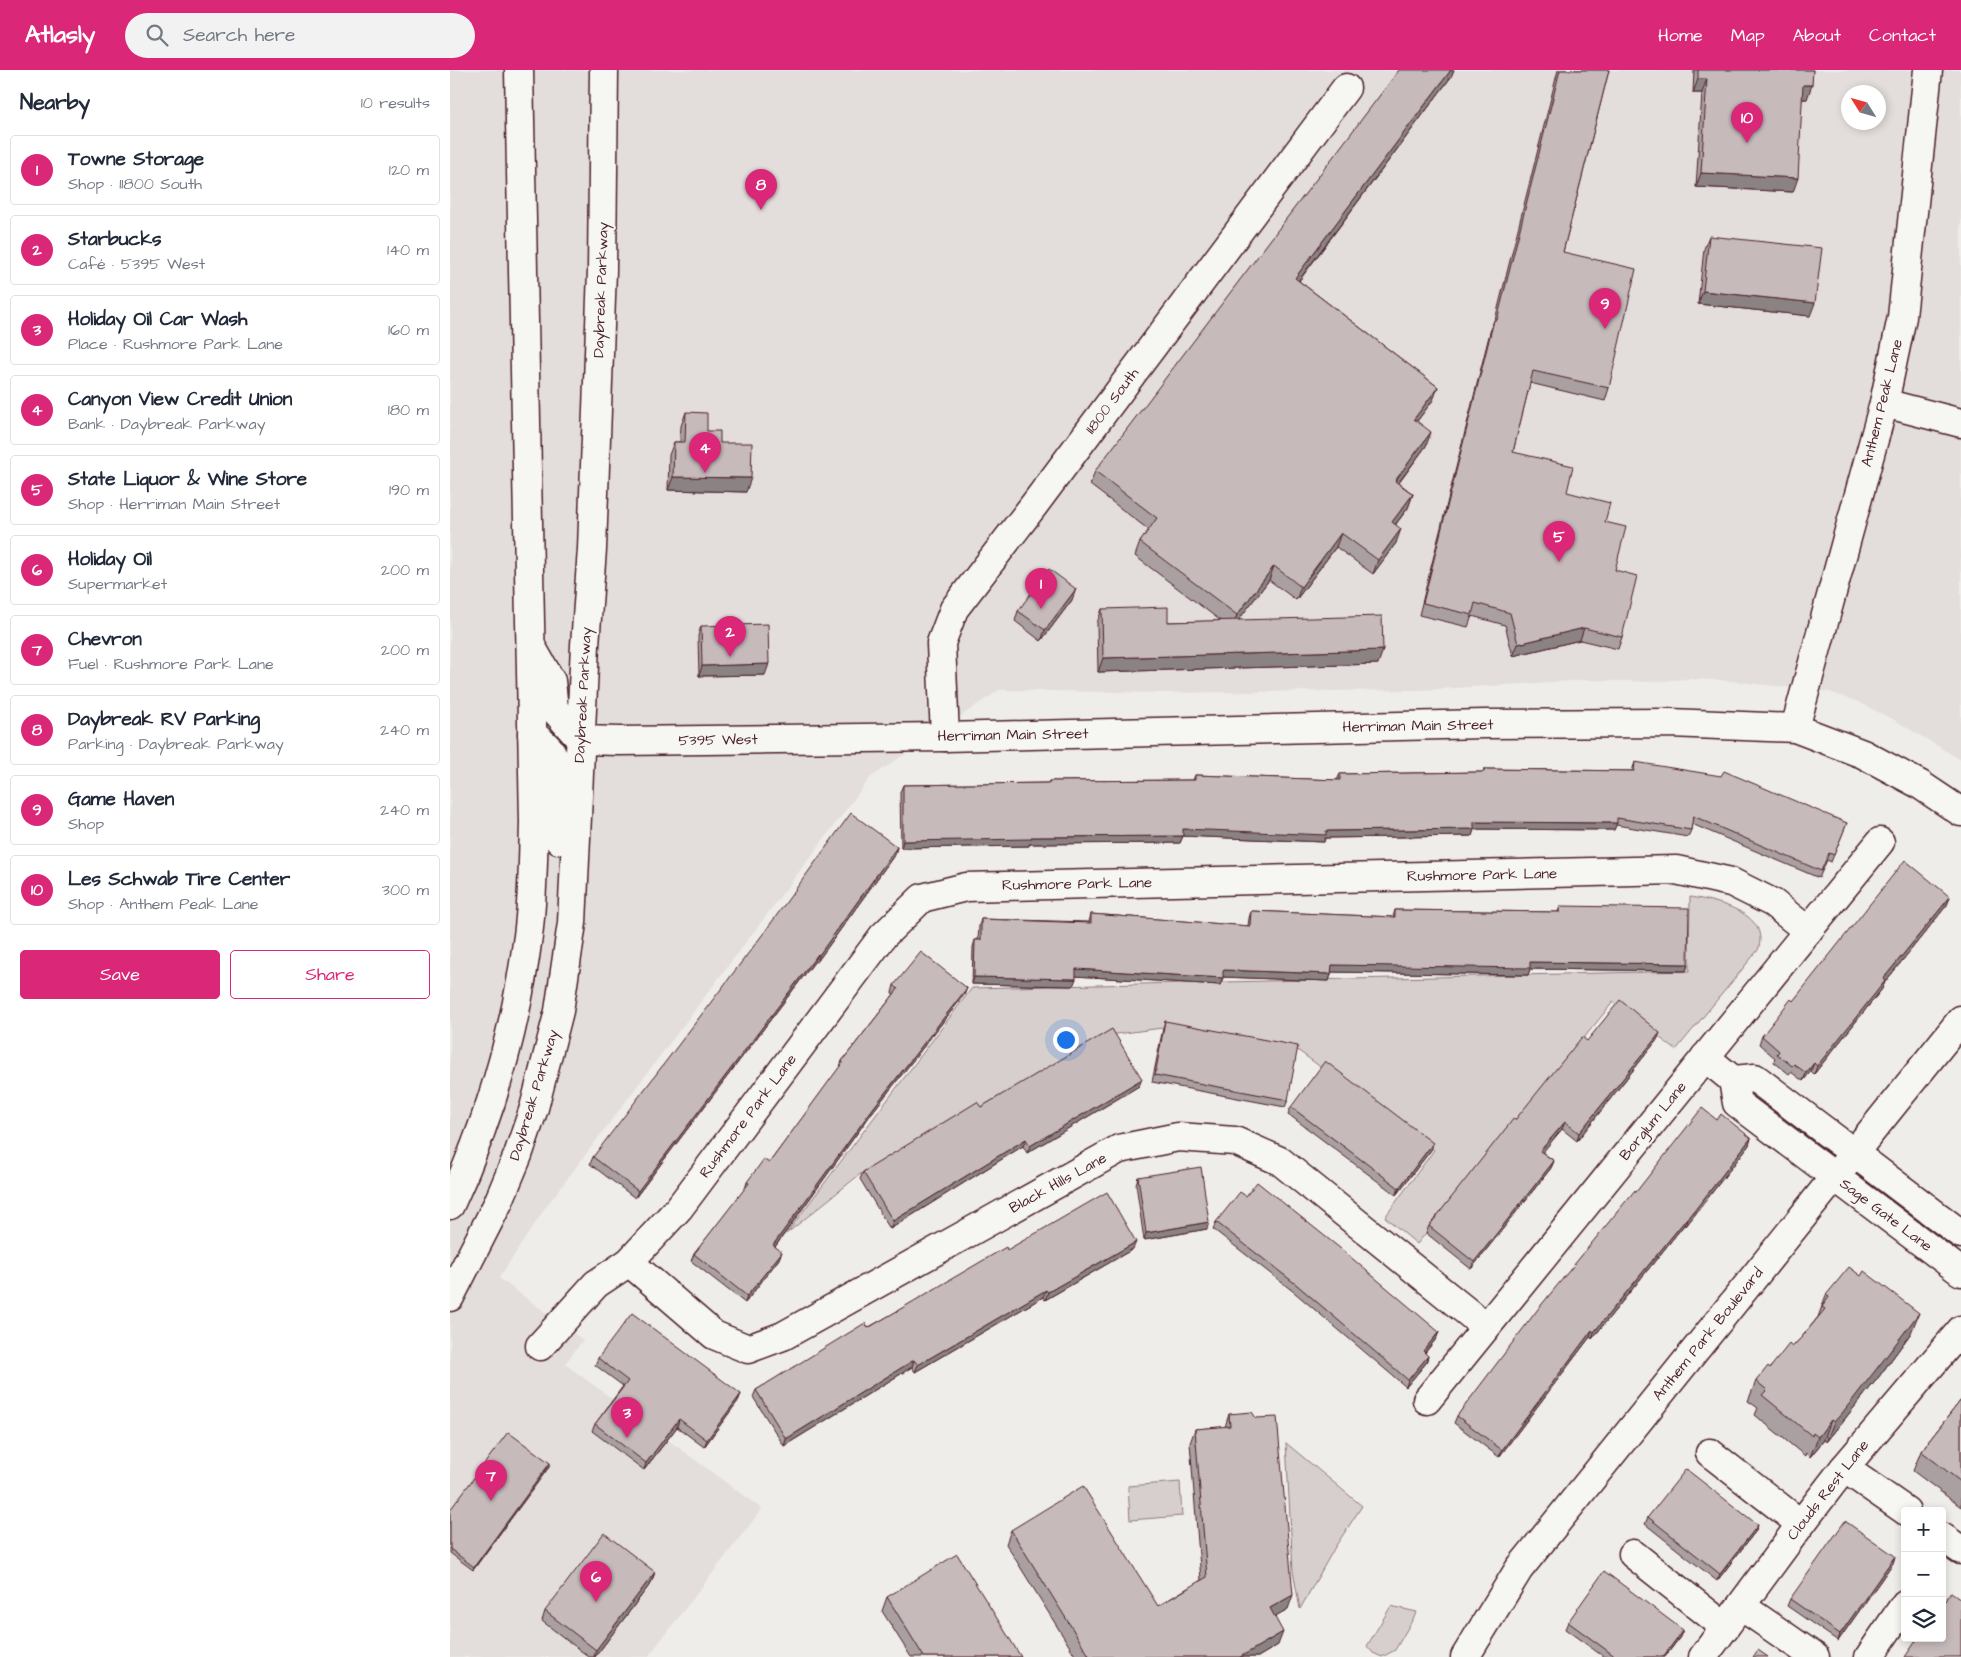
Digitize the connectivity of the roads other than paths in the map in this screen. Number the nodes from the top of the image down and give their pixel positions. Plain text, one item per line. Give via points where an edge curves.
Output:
1 (519, 70) edge
2 (604, 70) edge
3 (1928, 70) edge
4 (1346, 88) dead end
5 (1884, 403) junction
6 (1961, 423) edge
7 (531, 646) junction
8 (1795, 728) junction
9 (532, 734) junction
10 (945, 737) junction
11 (854, 738) joint
12 (581, 740) junction
13 (1961, 812) edge
14 (1880, 842) dead end
15 (572, 924) junction
16 (1808, 931) junction
17 (1961, 1020) edge
18 (1705, 1057) junction
19 (1733, 1080) junction
20 (1853, 1153) junction
21 (1834, 1176) junction
22 (450, 1205) edge
23 (1961, 1234) edge
24 (629, 1262) junction
25 (1961, 1272) edge
26 (450, 1297) edge
27 (1486, 1327) junction
28 (1961, 1330) edge
29 (540, 1346) dead end
30 (1426, 1400) dead end
31 (1710, 1453) dead end
32 (1844, 1468) junction
33 (1901, 1508) edge
34 (1801, 1524) junction
35 (1946, 1540) edge
36 (1961, 1550) edge
37 (1633, 1554) dead end
38 (1741, 1606) junction
39 (1901, 1610) edge
40 (1725, 1627) junction
41 (1465, 1657) edge
42 (1703, 1657) edge
43 (1815, 1657) edge
44 (1869, 1657) edge

1 - 7 street
2 - 12 street, Daybreak Parkway via 602,270
3 - 5 street, Anthem Peak Lane via 1902,317
4 - 10 street, 11800 South via 954,608 941,644
5 - 6 street
5 - 8 street, Anthem Peak Lane
7 - 9 street
7 - 12 street via 551,681 554,708
8 - 10 street, Herriman Main Street via 1670,723 1493,724
8 - 13 street, Herriman Main Street via 1863,754 1919,784
9 - 15 street via 551,751 556,765 560,822 556,897
9 - 22 street via 533,881 522,976 499,1074
10 - 11 street, Herriman Main Street
11 - 12 street, 5395 West
12 - 15 street, Daybreak Parkway
14 - 16 street, Borglum Lane
15 - 26 street, Daybreak Parkway via 559,1011 534,1108 498,1203
16 - 18 street, Borglum Lane
16 - 24 street, Rushmore Park Lane via 1773,903 1732,882 1676,870 966,887 922,898 883,936 679,1208
17 - 20 street, Anthem Park Boulevard
18 - 19 street
18 - 27 street, Borglum Lane
19 - 20 street, Sage Gate Lane via 1755,1078
19 - 21 street, Sage Gate Lane via 1737,1103
20 - 21 street, Anthem Park Boulevard
20 - 23 street, Sage Gate Lane
21 - 25 street, Sage Gate Lane
21 - 41 street, Anthem Park Boulevard via 1520,1569
24 - 27 street, Black Hills Lane via 714,1335 748,1349 783,1336 1120,1150 1178,1137 1235,1141 1280,1162
24 - 29 street, Rushmore Park Lane via 596,1284
27 - 30 street, Borglum Lane
28 - 32 street, Clouds Rest Lane
31 - 34 street
32 - 33 street
32 - 34 street, Clouds Rest Lane
34 - 38 street, Clouds Rest Lane
35 - 36 street
37 - 40 street
38 - 40 street, Clouds Rest Lane
38 - 43 street
39 - 44 street
40 - 42 street, Clouds Rest Lane

